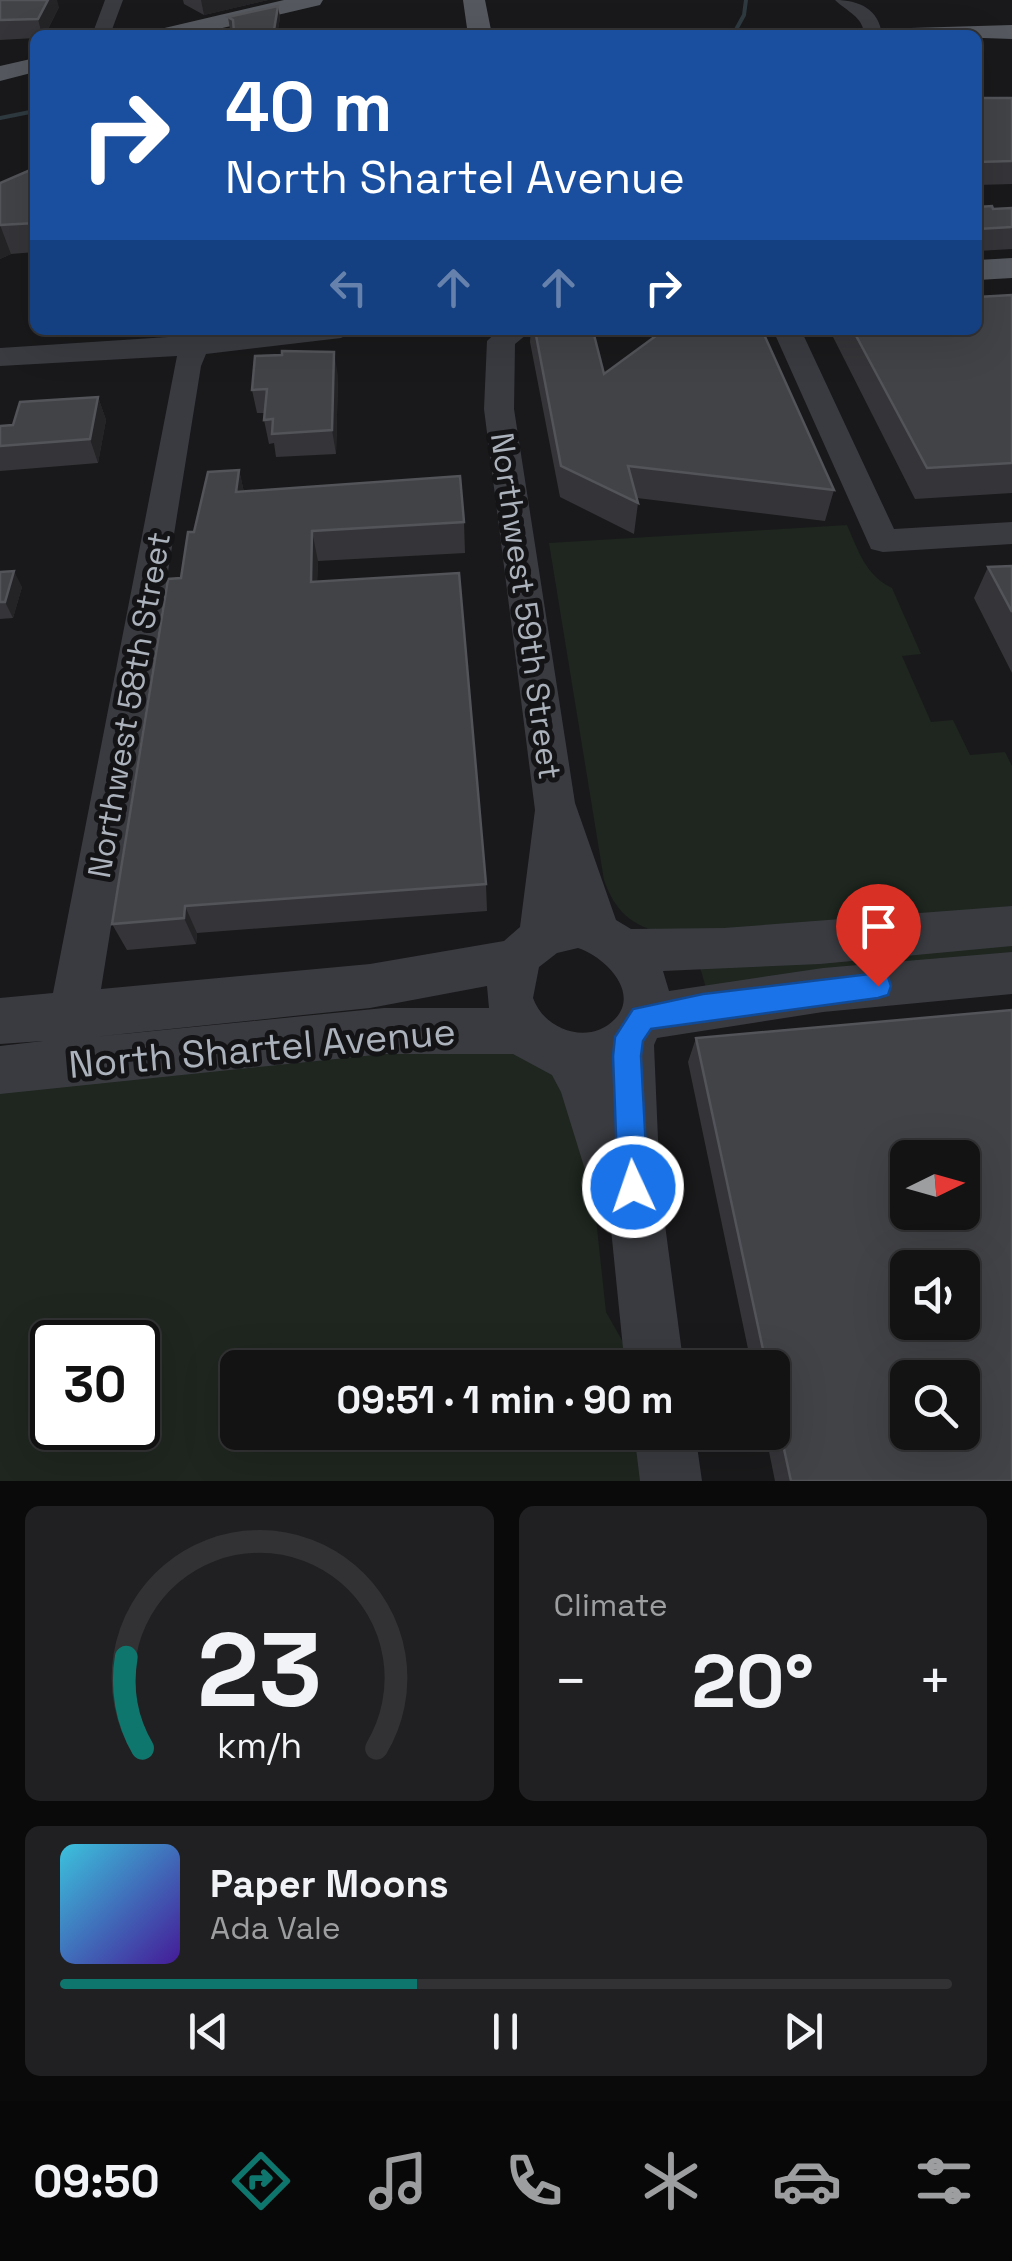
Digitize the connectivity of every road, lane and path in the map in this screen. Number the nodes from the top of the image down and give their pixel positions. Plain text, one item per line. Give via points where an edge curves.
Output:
1 (114, 0) edge
2 (312, 0) edge
3 (474, 0) edge
4 (846, 2) edge
5 (103, 30) edge
6 (185, 30) edge
7 (479, 30) edge
8 (861, 30) edge
9 (1012, 32) edge
10 (982, 33) edge
11 (0, 64) edge
12 (30, 64) edge
13 (30, 65) edge
14 (0, 74) edge
15 (1012, 268) edge
16 (982, 270) edge
17 (310, 335) edge
18 (485, 335) edge
19 (511, 335) edge
20 (789, 335) edge
21 (196, 347) junction
22 (0, 357) edge
23 (499, 408) junction
24 (1012, 532) edge
25 (554, 803) junction
26 (1012, 926) edge
27 (612, 940) junction
28 (528, 948) junction
29 (1012, 973) edge
30 (74, 1014) junction
31 (0, 1021) edge
32 (636, 1028) junction
33 (546, 1044) junction
34 (64, 1064) junction
35 (0, 1070) edge
36 (642, 1271) junction
37 (653, 1350) edge
38 (667, 1450) edge
39 (671, 1481) edge

1 - 5 street
2 - 6 main road
3 - 7 main road
4 - 8 street via 842,10
9 - 10 main road
11 - 12 main road
13 - 14 main road
15 - 16 main road
17 - 21 street
18 - 23 street, Northwest 59th Street via 485,386
19 - 23 street, Northwest 59th Street via 502,342
20 - 24 street via 883,541
21 - 22 street
21 - 30 street, Northwest 58th Street via 186,370
23 - 25 street, Northwest 59th Street
25 - 27 street, Northwest 59th Street
25 - 28 street, Northwest 59th Street
26 - 27 street, North Shartel Avenue via 693,951
27 - 28 street, North Shartel Avenue via 559,929
27 - 32 street via 646,982
28 - 30 street, North Shartel Avenue via 370,986
28 - 33 street via 508,996
29 - 32 street, North Shartel Avenue via 823,990
30 - 31 street, North Shartel Avenue
30 - 34 street, Northwest 58th Street
32 - 33 street, North Shartel Avenue via 612,1050 590,1056
32 - 36 street via 628,1100
33 - 34 street, North Shartel Avenue via 384,1031
33 - 36 street via 584,1084
34 - 35 street, North Shartel Avenue
36 - 37 street
38 - 39 street

